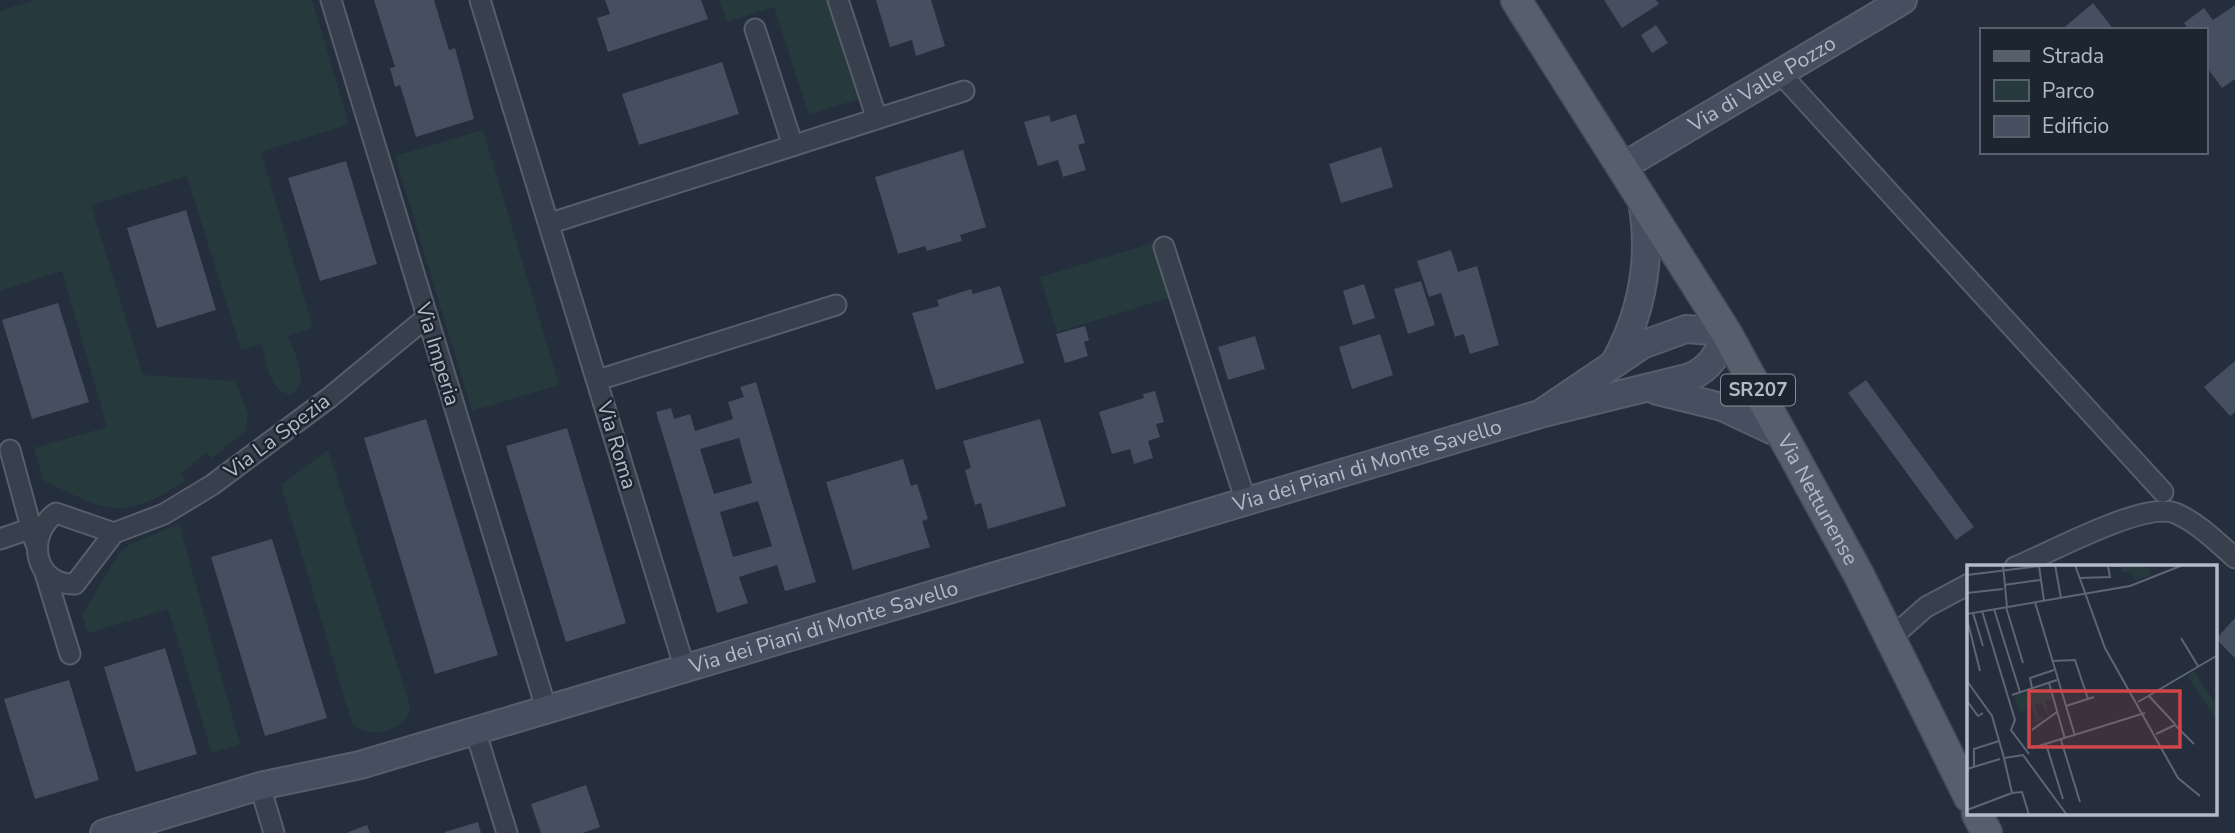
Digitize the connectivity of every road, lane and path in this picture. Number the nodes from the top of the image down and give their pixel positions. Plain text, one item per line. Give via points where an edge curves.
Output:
1 (331, 0) edge
2 (480, 0) edge
3 (838, 0) edge
4 (1516, 0) edge
5 (1903, 0) edge
6 (755, 29) dead end
7 (1780, 73) junction
8 (964, 91) dead end
9 (877, 119) junction
10 (793, 146) junction
11 (1622, 167) junction
12 (1642, 200) junction
13 (551, 223) junction
14 (1164, 247) dead end
15 (836, 305) dead end
16 (427, 317) junction
17 (1726, 332) junction
18 (1616, 361) junction
19 (598, 380) junction
20 (1645, 390) junction
21 (1540, 414) junction
22 (1784, 436) junction
23 (10, 450) dead end
24 (2163, 492) dead end
25 (23, 496) junction
26 (1246, 502) junction
27 (56, 513) junction
28 (114, 533) junction
29 (34, 535) junction
30 (0, 539) edge
31 (2235, 558) edge
32 (2019, 565) edge
33 (45, 573) junction
34 (75, 584) junction
35 (1967, 585) edge
36 (59, 618) junction
37 (1891, 638) junction
38 (70, 654) dead end
39 (684, 666) junction
40 (546, 708) junction
41 (475, 730) junction
42 (260, 786) junction
43 (1967, 793) edge
44 (1978, 816) edge
45 (104, 833) edge
46 (274, 833) edge
47 (507, 833) edge
48 (1987, 833) edge

1 - 16 street, Via Imperia
2 - 13 street, Via Roma
3 - 9 street
4 - 11 main road, Via Nettunense / SR207
5 - 7 street, Via di Valle Pozzo
6 - 10 street
7 - 11 street, Via di Valle Pozzo
7 - 24 street
8 - 9 street
9 - 10 street
10 - 13 street
11 - 12 main road, Via Nettunense / SR207
12 - 17 main road, Via Nettunense / SR207
12 - 18 street via 1647,242 1644,281 1627,341
13 - 19 street, Via Roma
14 - 26 street
15 - 19 street
16 - 28 street, Via La Spezia via 212,485 164,514
16 - 40 street, Via Imperia
17 - 18 street via 1686,329 1642,345
17 - 20 street via 1716,356 1700,373
17 - 22 main road, Via Nettunense / SR207
18 - 21 street
19 - 39 street, Via Roma
20 - 21 street
20 - 22 street via 1722,407
21 - 26 street, Via dei Piani di Monte Savello
22 - 37 main road, Via Nettunense / SR207
23 - 25 street
25 - 27 street
25 - 29 street
26 - 39 street, Via dei Piani di Monte Savello
27 - 28 street
27 - 29 street
28 - 34 street
29 - 30 street
29 - 33 street
31 - 32 street via 2184,518 2154,510 2131,515
33 - 34 street via 59,583
33 - 36 street
34 - 36 street
35 - 37 street via 1926,607
36 - 38 street
37 - 43 main road, Via Nettunense / SR207
39 - 40 street, Via dei Piani di Monte Savello
40 - 41 street, Via dei Piani di Monte Savello
41 - 42 street, Via dei Piani di Monte Savello via 360,765
41 - 47 street
42 - 45 street, Via dei Piani di Monte Savello
42 - 46 street
44 - 48 main road

